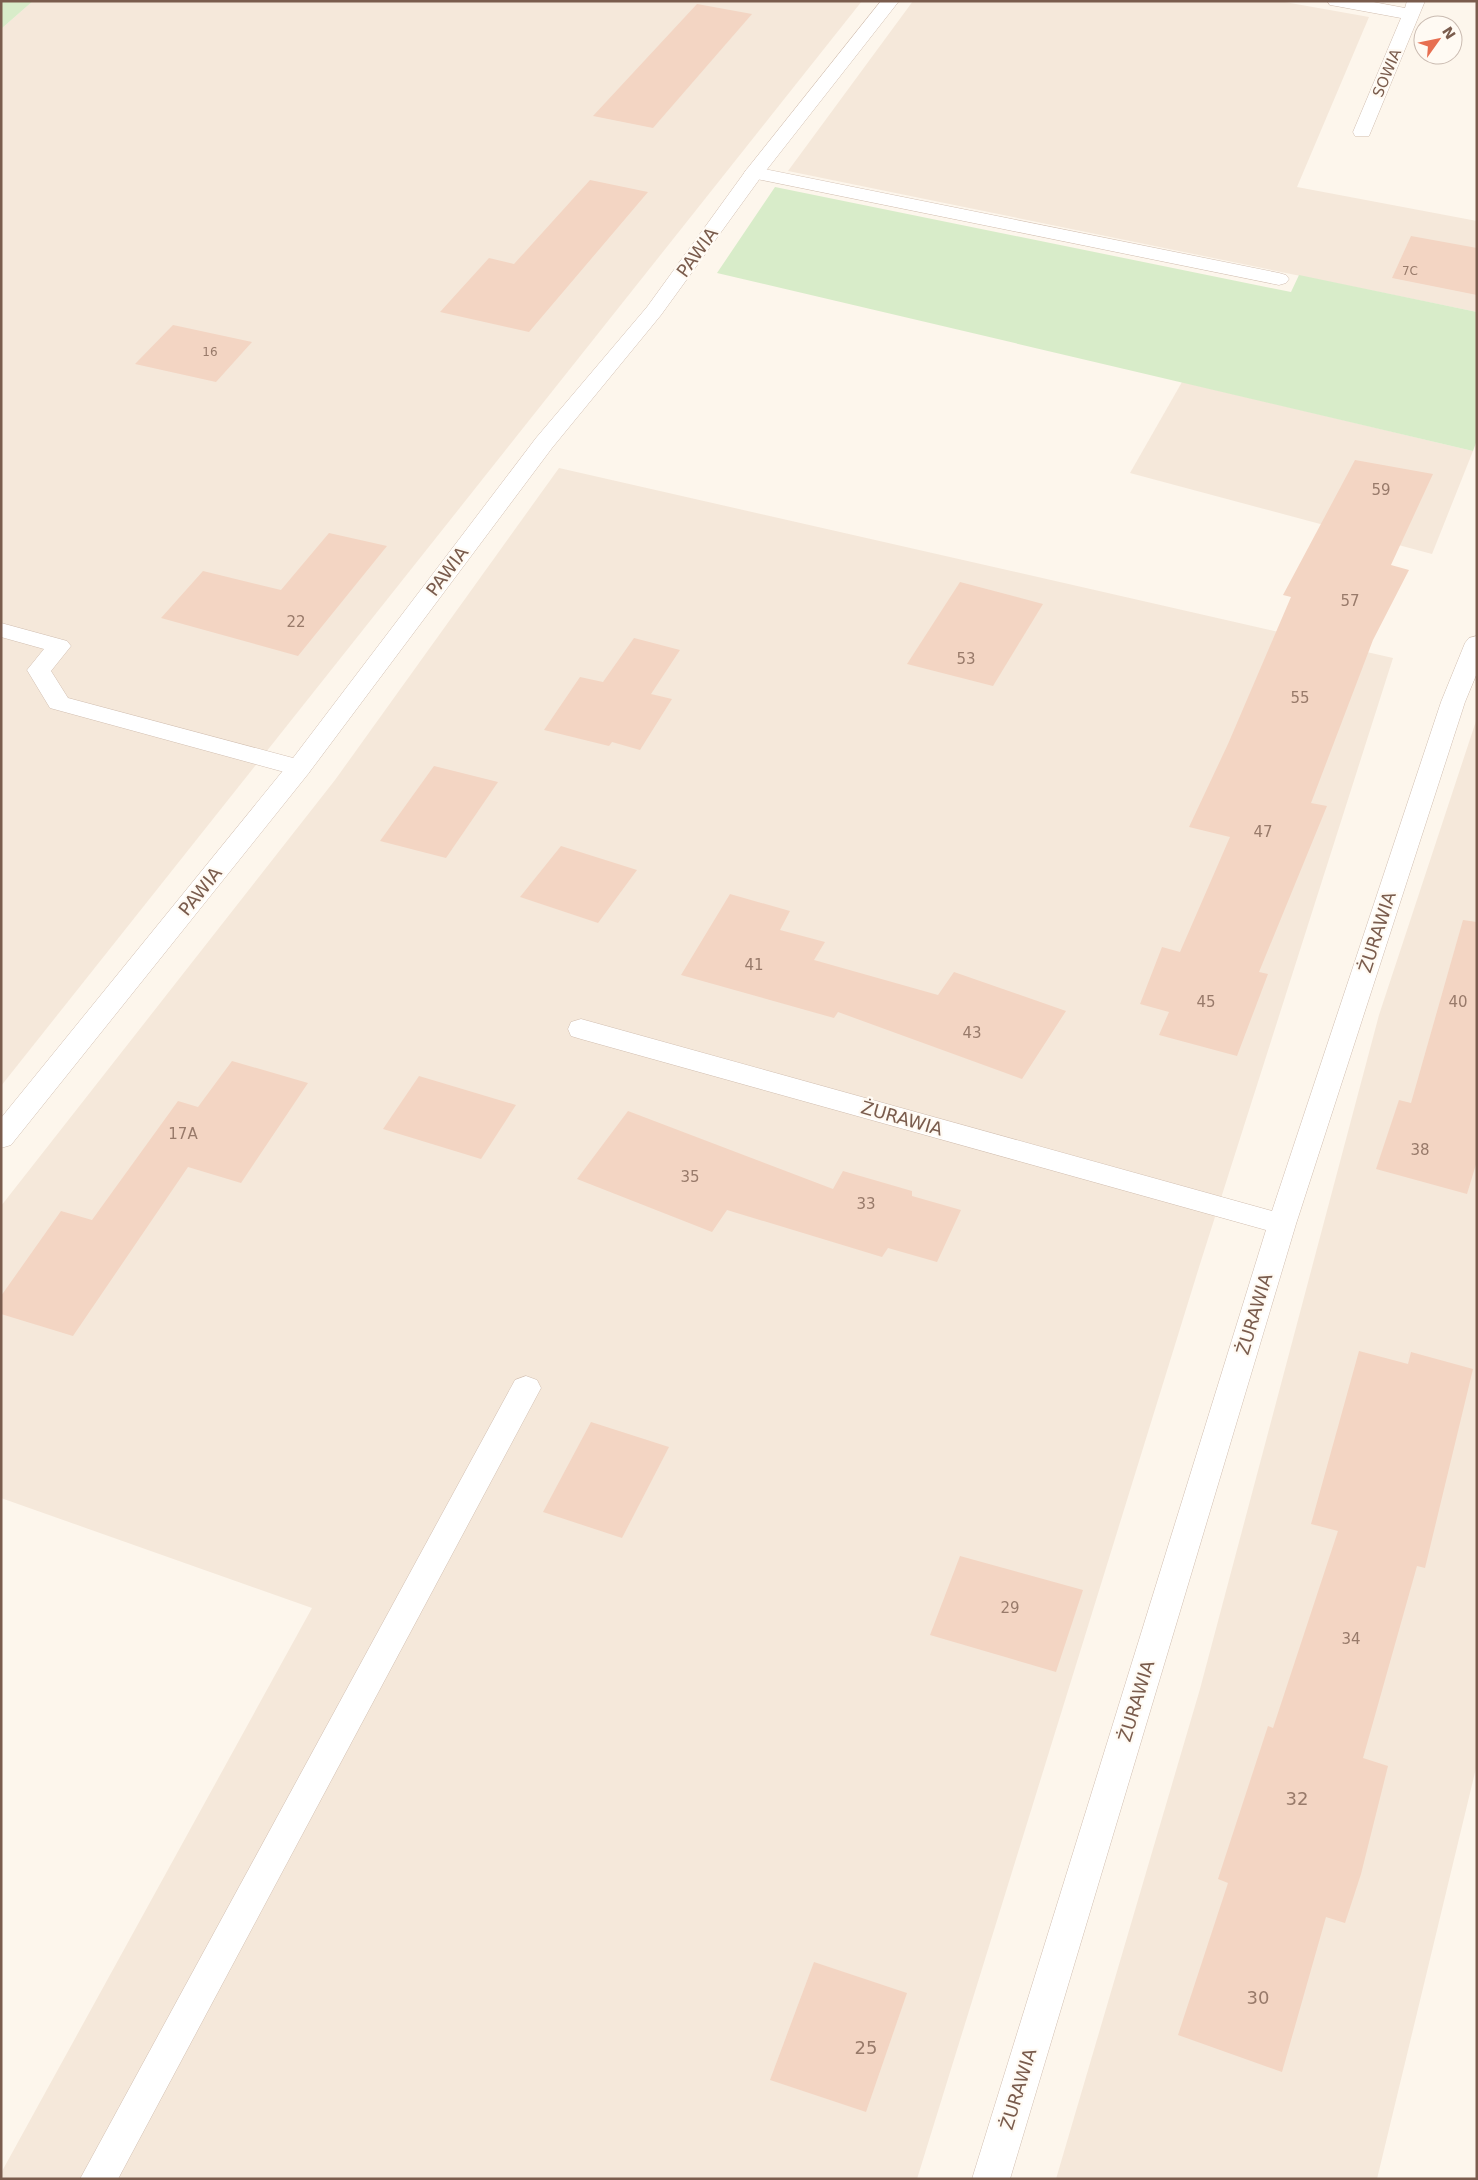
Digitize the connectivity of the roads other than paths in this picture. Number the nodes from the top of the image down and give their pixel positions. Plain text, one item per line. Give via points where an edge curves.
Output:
1 (890, 1) edge
2 (1336, 1) edge
3 (1414, 8) edge
4 (1362, 132) dead end
5 (754, 173) junction
6 (1279, 279) dead end
7 (1, 630) edge
8 (1477, 643) edge
9 (299, 768) junction
10 (581, 1028) dead end
11 (1, 1138) edge
12 (1282, 1224) junction
13 (526, 1388) dead end
14 (98, 2179) edge
15 (991, 2179) edge

1 - 5 street, PAWIA
2 - 3 street, SOWIA
3 - 4 street, SOWIA
5 - 6 street
5 - 9 street, PAWIA via 654,311 544,443
7 - 9 street via 59,646 39,670 59,703
8 - 12 street, ŻURAWIA via 1453,702
9 - 11 street, PAWIA
10 - 12 street, ŻURAWIA
12 - 15 street, ŻURAWIA
13 - 14 street

